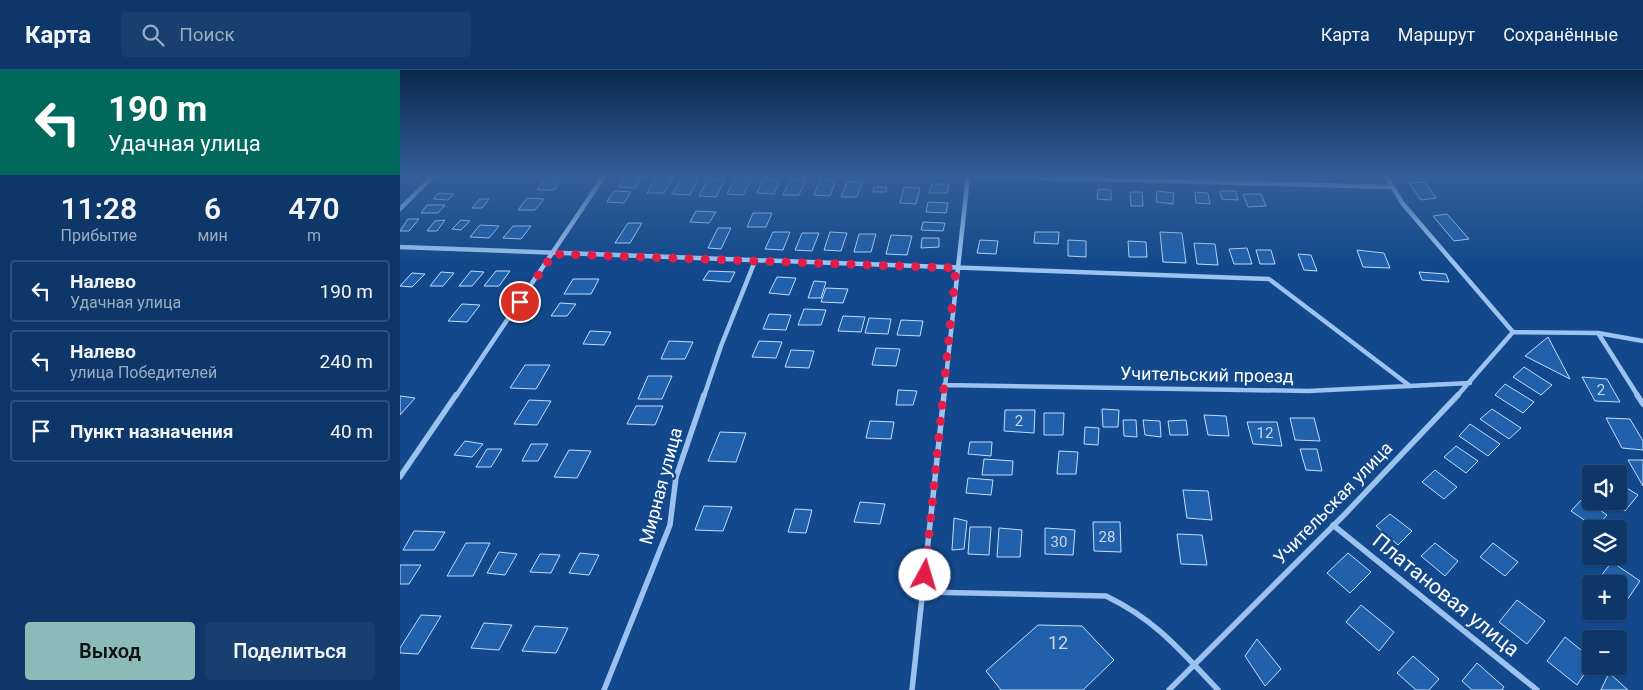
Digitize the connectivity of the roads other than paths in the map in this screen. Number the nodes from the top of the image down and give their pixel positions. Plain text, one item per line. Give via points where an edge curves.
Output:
1 (585, 205) edge
2 (964, 205) edge
3 (1404, 205) edge
4 (400, 247) edge
5 (553, 254) junction
6 (755, 262) junction
7 (956, 268) junction
8 (1513, 332) junction
9 (1598, 333) junction
10 (1643, 341) edge
11 (1470, 383) junction
12 (944, 385) junction
13 (1410, 386) junction
14 (1643, 404) edge
15 (400, 477) edge
16 (1334, 525) junction
17 (923, 592) junction
18 (1194, 665) junction
19 (604, 690) edge
20 (912, 690) edge
21 (1169, 690) edge
22 (1218, 690) edge
23 (1537, 690) edge

1 - 5 street
2 - 7 street
3 - 8 street
4 - 5 street
5 - 6 street
5 - 15 street
6 - 7 street
6 - 19 street, Мирная улица via 721,346 676,476 670,524
7 - 12 street
7 - 13 street via 1269,279
8 - 9 street
8 - 11 street, Учительская улица
9 - 10 street
9 - 14 street
11 - 13 street, Учительский проезд
11 - 16 street, Учительская улица
12 - 13 street, Учительский проезд via 1308,391
12 - 17 street
16 - 18 street, Учительская улица
16 - 23 street, Платановая улица
17 - 18 street via 1106,596 1131,608 1164,633
17 - 20 street
18 - 21 street, Учительская улица
18 - 22 street

